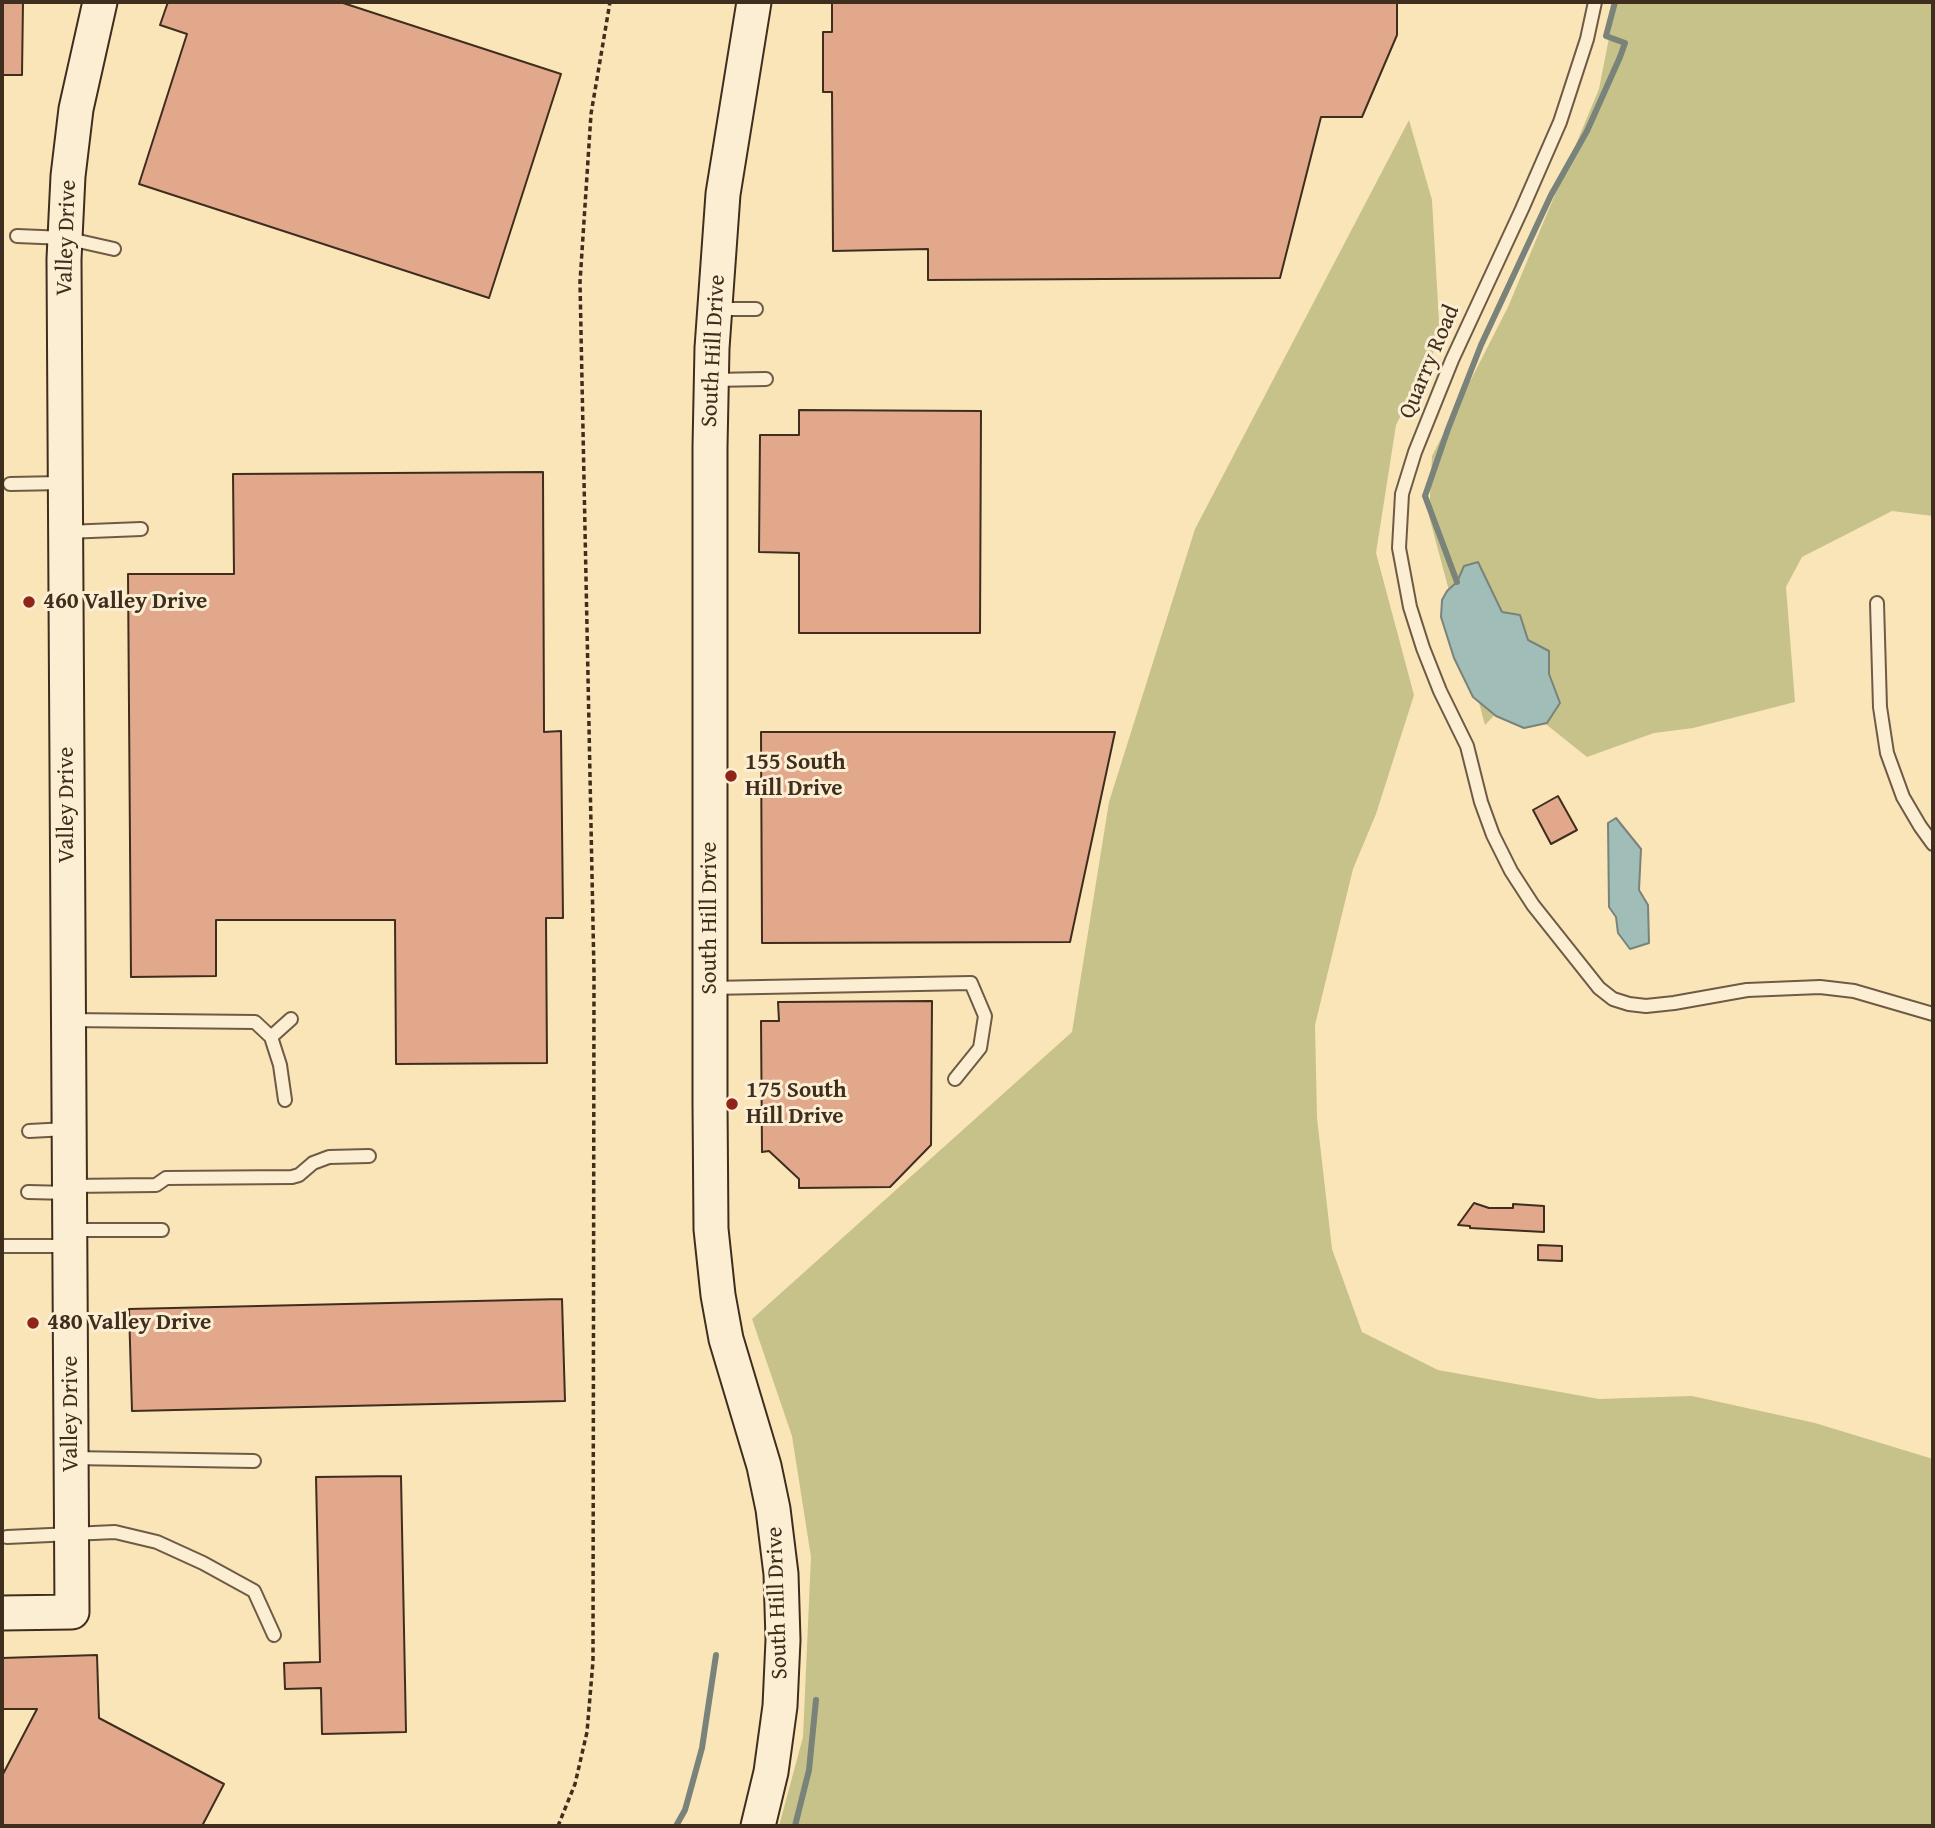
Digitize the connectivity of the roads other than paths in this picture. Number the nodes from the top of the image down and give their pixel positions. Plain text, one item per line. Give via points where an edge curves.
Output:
1 (100, 2) edge
2 (754, 2) edge
3 (1595, 2) edge
4 (17, 236) dead end
5 (65, 238) junction
6 (114, 249) dead end
7 (715, 309) junction
8 (756, 309) dead end
9 (766, 379) dead end
10 (711, 380) junction
11 (65, 483) junction
12 (10, 484) dead end
13 (141, 529) dead end
14 (66, 532) junction
15 (1877, 603) dead end
16 (1933, 844) edge
17 (710, 988) junction
18 (1933, 1014) edge
19 (69, 1020) junction
20 (291, 1020) dead end
21 (271, 1037) junction
22 (955, 1079) dead end
23 (285, 1100) dead end
24 (69, 1129) junction
25 (29, 1130) dead end
26 (369, 1156) dead end
27 (70, 1189) junction
28 (28, 1192) dead end
29 (162, 1230) dead end
30 (70, 1238) junction
31 (2, 1246) edge
32 (71, 1458) junction
33 (254, 1461) dead end
34 (72, 1533) junction
35 (7, 1537) dead end
36 (2, 1613) edge
37 (274, 1635) dead end
38 (758, 1826) edge

1 - 5 street, Valley Drive via 76,110
2 - 7 street, South Hill Drive via 723,194
3 - 18 lane, Quarry Road via 1560,122 1451,360 1402,494 1399,548 1410,607 1440,691 1467,746 1493,835 1511,871 1599,988 1613,999 1646,1006 1747,990 1820,988 1854,990
4 - 5 lane
5 - 6 lane
5 - 11 street, Valley Drive
7 - 8 lane
7 - 10 street, South Hill Drive
9 - 10 lane
10 - 17 street, South Hill Drive
11 - 12 lane
11 - 14 street, Valley Drive
13 - 14 lane
14 - 19 street, Valley Drive
15 - 16 lane via 1880,707 1887,753 1903,797
17 - 22 lane via 971,983 985,1016 979,1048
17 - 38 street, South Hill Drive via 713,1263 726,1339 766,1477 781,1574 780,1706
19 - 21 lane via 255,1021
19 - 24 street, Valley Drive
20 - 21 lane
21 - 23 lane
24 - 25 lane
24 - 27 street, Valley Drive
26 - 27 lane via 329,1157 292,1177 166,1178 156,1185
27 - 28 lane
27 - 30 street, Valley Drive
29 - 30 lane
30 - 31 lane
30 - 32 street, Valley Drive
32 - 33 lane
32 - 34 street, Valley Drive
34 - 35 lane
34 - 36 street, Valley Drive via 72,1612
34 - 37 lane via 115,1532 157,1542 203,1563 254,1591

